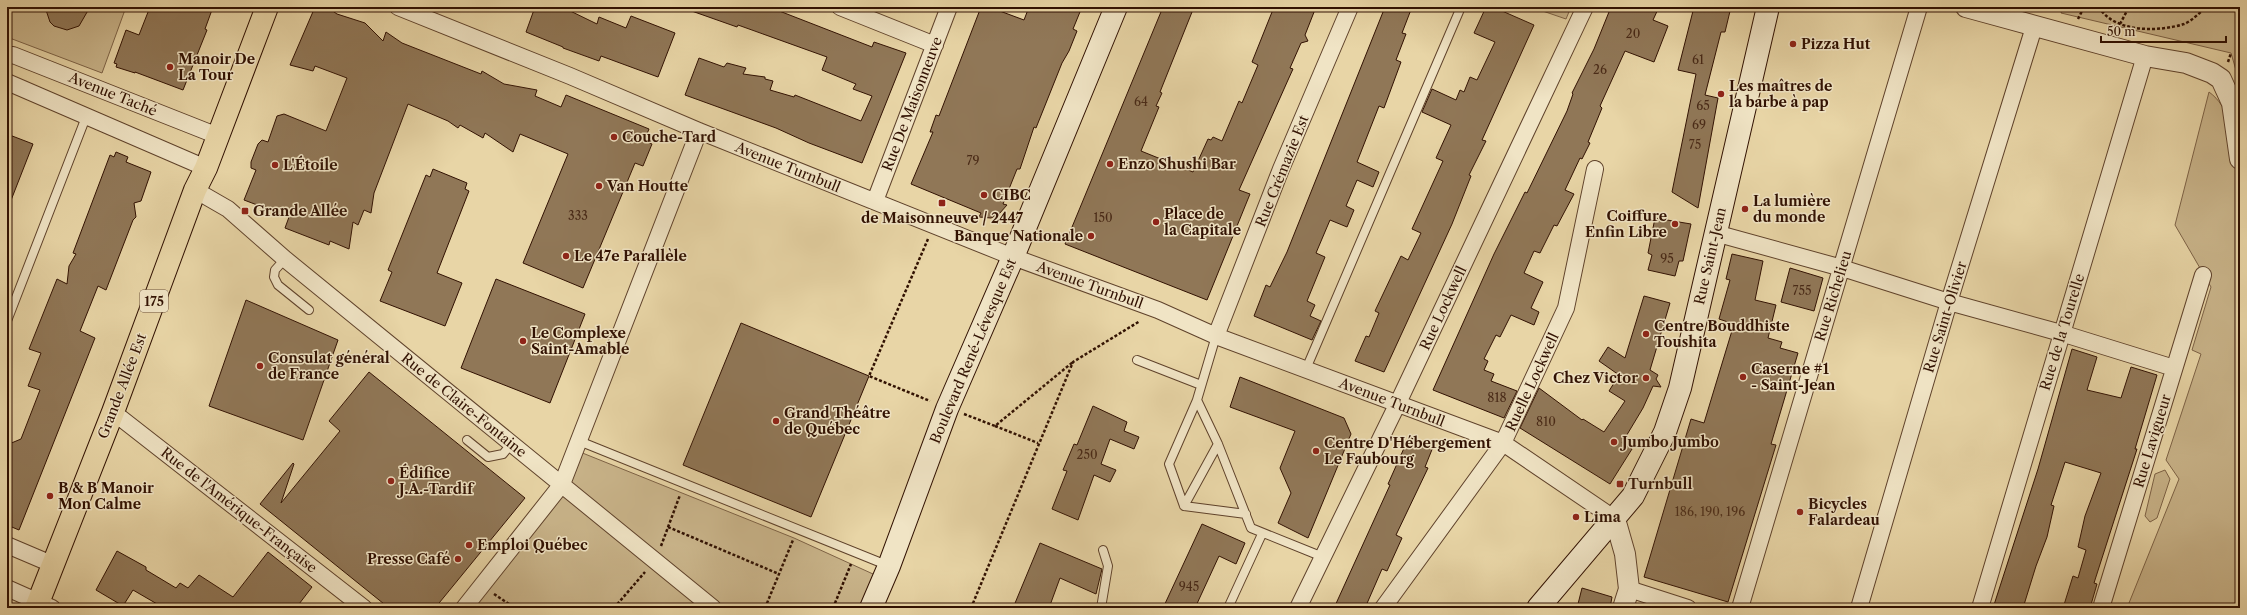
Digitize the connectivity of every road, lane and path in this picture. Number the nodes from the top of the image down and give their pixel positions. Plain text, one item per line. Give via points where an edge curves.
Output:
1 (267, 7) edge
2 (398, 7) edge
3 (840, 7) edge
4 (949, 7) edge
5 (1116, 7) edge
6 (1350, 7) edge
7 (1461, 7) edge
8 (1585, 7) edge
9 (1768, 7) edge
10 (1919, 7) edge
11 (1966, 7) edge
12 (2100, 7) edge
13 (2128, 7) edge
14 (2206, 7) edge
15 (2120, 24) junction
16 (2034, 27) junction
17 (935, 46) junction
18 (7, 56) edge
19 (2145, 56) junction
20 (7, 82) edge
21 (86, 117) junction
22 (699, 132) junction
23 (218, 136) junction
24 (2240, 159) edge
25 (206, 168) junction
26 (1595, 168) dead end
27 (195, 190) junction
28 (874, 201) junction
29 (934, 225) junction
30 (1715, 233) junction
31 (1013, 257) junction
32 (285, 259) junction
33 (1842, 268) junction
34 (2203, 275) dead end
35 (1949, 302) junction
36 (309, 310) dead end
37 (1158, 310) junction
38 (7, 321) edge
39 (2061, 333) junction
40 (1216, 336) junction
41 (1137, 360) dead end
42 (1073, 362) junction
43 (2174, 368) junction
44 (1306, 369) junction
45 (1202, 386) junction
46 (1197, 400) junction
47 (1397, 405) junction
48 (948, 408) junction
49 (113, 412) junction
50 (995, 426) junction
51 (467, 440) dead end
52 (579, 440) junction
53 (512, 443) junction
54 (1503, 443) junction
55 (1038, 444) junction
56 (1218, 444) junction
57 (562, 484) junction
58 (1184, 506) junction
59 (1246, 514) junction
60 (1615, 519) junction
61 (668, 527) dead end
62 (1262, 534) junction
63 (794, 538) dead end
64 (7, 545) edge
65 (1103, 550) dead end
66 (856, 552) junction
67 (1322, 557) junction
68 (54, 564) junction
69 (889, 566) junction
70 (778, 574) junction
71 (482, 586) junction
72 (7, 588) edge
73 (1629, 589) junction
74 (42, 606) edge
75 (364, 608) edge
76 (464, 608) edge
77 (515, 608) edge
78 (713, 608) edge
79 (765, 608) edge
80 (833, 608) edge
81 (871, 608) edge
82 (971, 608) edge
83 (1100, 608) edge
84 (1228, 608) edge
85 (1298, 608) edge
86 (1383, 608) edge
87 (1538, 608) edge
88 (1622, 608) edge
89 (1688, 608) edge
90 (1740, 608) edge
91 (1859, 608) edge
92 (1980, 608) edge
93 (2101, 608) edge

1 - 23 main road, Grande Allée Est / 175
2 - 22 street, Avenue Turnbull
3 - 17 street
4 - 17 street, Rue De Maisonneuve
5 - 31 main road, Boulevard René-Lévesque Est
6 - 40 street, Rue Crémazie Est via 1281,169
7 - 44 lane
8 - 47 street, Rue Lockwell
9 - 30 main road, Rue Saint-Jean
10 - 33 street, Rue Richelieu
11 - 16 street
12 - 15 path via 2110,20
13 - 15 path
14 - 15 path via 2186,23 2155,31
16 - 19 street
16 - 35 street, Rue Saint-Olivier
17 - 28 street, Rue De Maisonneuve
18 - 23 street, Avenue Taché via 13,55
19 - 24 street via 2186,63 2221,79 2232,103
19 - 39 street, Rue de la Tourelle
20 - 21 street
21 - 25 street
21 - 38 lane
22 - 28 street, Avenue Turnbull
22 - 52 street
23 - 25 main road, Grande Allée Est / 175
25 - 27 main road, Grande Allée Est / 175
26 - 54 street, Ruelle Lockwell via 1566,308
27 - 32 street, Rue de Claire-Fontaine via 228,209
27 - 49 main road, Grande Allée Est / 175
28 - 29 street, Avenue Turnbull
29 - 31 street, Avenue Turnbull
29 - 48 path via 869,376
30 - 33 street
30 - 60 main road, Rue Saint-Jean via 1680,388 1665,432 1633,496
31 - 37 street, Avenue Turnbull
31 - 48 main road, Boulevard René-Lévesque Est
32 - 36 lane via 274,277 278,285
32 - 53 street, Rue de Claire-Fontaine
33 - 35 street
33 - 90 street, Rue Richelieu
34 - 43 street, Rue Lavigueur
35 - 39 street
35 - 91 street, Rue Saint-Olivier
37 - 40 street, Avenue Turnbull
37 - 42 path
39 - 43 street
39 - 92 street, Rue de la Tourelle
40 - 44 street, Avenue Turnbull
40 - 45 lane
41 - 45 lane
42 - 50 path
42 - 55 path
43 - 93 street, Rue Lavigueur
44 - 47 street, Avenue Turnbull
45 - 46 lane
46 - 56 lane
46 - 58 lane via 1169,464
47 - 54 street, Avenue Turnbull
47 - 67 street, Rue Lockwell
48 - 50 path
48 - 69 main road, Boulevard René-Lévesque Est
49 - 68 main road, Grande Allée Est / 175
49 - 75 street, Rue de l'Amérique-Française
50 - 55 path
51 - 53 lane via 488,457 503,454
52 - 57 street
52 - 66 lane
53 - 57 street, Rue de Claire-Fontaine
54 - 60 street, Avenue Turnbull
54 - 86 street, Ruelle Lockwell
55 - 82 path
56 - 58 lane
56 - 59 lane
57 - 71 street
57 - 78 street, Rue de Claire-Fontaine
58 - 59 lane
59 - 62 lane via 1251,528
60 - 73 street via 1625,554
60 - 87 main road, Rue Saint-Jean
61 - 70 path
62 - 67 lane
62 - 84 lane
63 - 70 path
64 - 68 street
65 - 83 lane via 1108,566
66 - 69 lane
66 - 80 path
67 - 85 street, Rue Lockwell
68 - 74 main road, Grande Allée Est / 175
69 - 81 main road, Boulevard René-Lévesque Est
70 - 79 path
71 - 76 street
71 - 77 path
72 - 74 street
73 - 88 street
73 - 89 street

